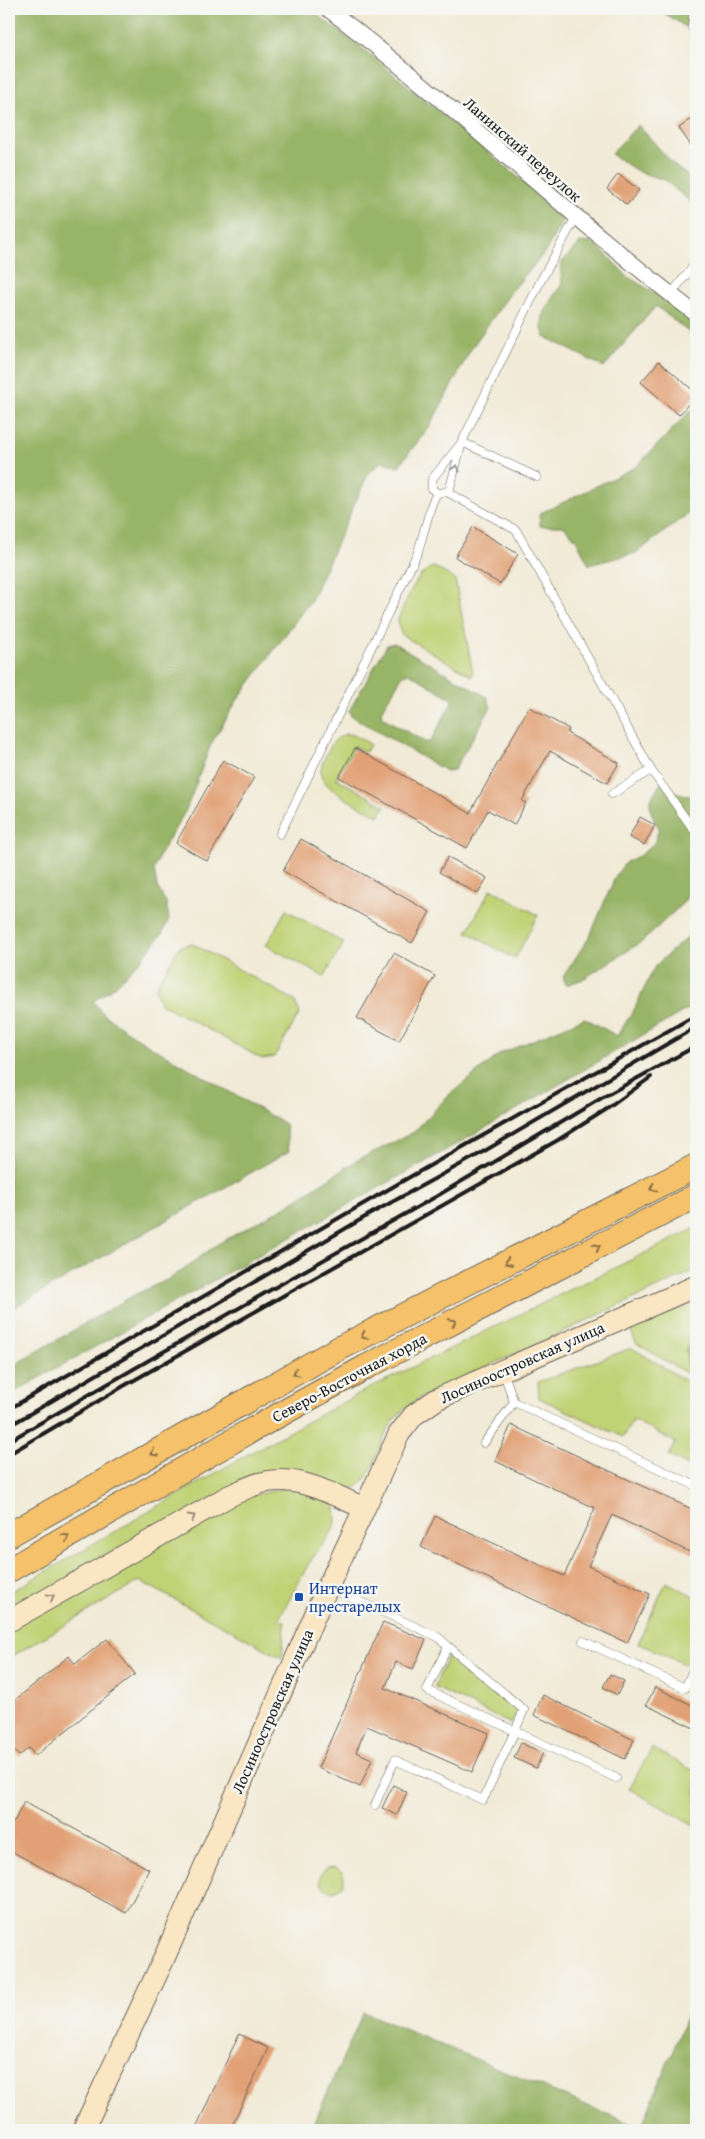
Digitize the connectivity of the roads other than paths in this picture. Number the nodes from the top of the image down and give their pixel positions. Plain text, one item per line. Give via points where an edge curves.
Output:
1 (328, 9) edge
2 (694, 9) edge
3 (692, 28) dead end
4 (576, 217) junction
5 (696, 263) edge
6 (670, 294) junction
7 (696, 314) edge
8 (462, 442) junction
9 (537, 477) dead end
10 (447, 492) junction
11 (436, 493) junction
12 (651, 770) junction
13 (612, 794) dead end
14 (696, 833) edge
15 (280, 834) dead end
16 (696, 1166) edge
17 (696, 1196) edge
18 (696, 1286) edge
19 (502, 1369) junction
20 (514, 1402) junction
21 (484, 1443) dead end
22 (696, 1486) edge
23 (364, 1508) junction
24 (9, 1536) edge
25 (9, 1570) edge
26 (328, 1587) junction
27 (9, 1621) edge
28 (584, 1641) dead end
29 (448, 1646) junction
30 (696, 1663) edge
31 (515, 1731) junction
32 (616, 1778) dead end
33 (375, 1805) dead end
34 (82, 2130) edge

1 - 4 street, Ланинский переулок via 370,40
2 - 3 lane
4 - 6 street, Ланинский переулок
4 - 8 lane via 540,282
5 - 6 lane
6 - 7 street, Ланинский переулок
8 - 9 lane
10 -> 8 lane
8 - 11 lane via 432,479 432,489
10 - 11 lane
10 - 12 lane via 516,530
11 - 15 lane via 418,552
12 - 13 lane
12 - 14 lane
16 -> 24 main road, Северо-Восточная хорда via 338,1349
25 -> 17 main road, Северо-Восточная хорда via 358,1372
18 - 19 street, Лосиноостровская улица
19 - 20 lane
19 - 23 street, Лосиноостровская улица via 437,1399 414,1415 399,1434
20 - 21 lane
20 - 22 lane
23 - 26 street, Лосиноостровская улица
27 -> 23 street via 229,1496 263,1482 293,1481 309,1485
26 - 29 lane via 438,1637
26 - 34 street, Лосиноостровская улица via 162,1963
28 - 30 lane via 685,1688
29 - 31 lane via 524,1710
29 - 31 lane via 427,1690
31 - 32 lane
31 - 33 lane via 482,1800 395,1760

